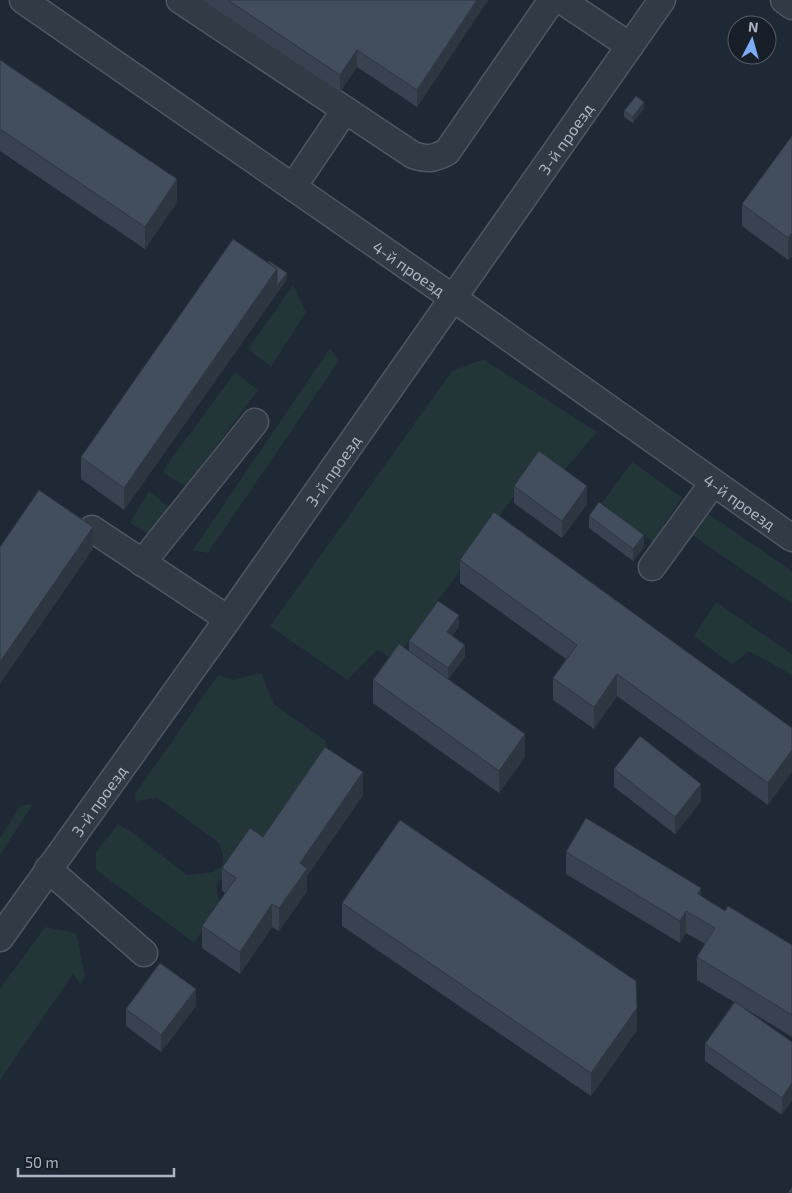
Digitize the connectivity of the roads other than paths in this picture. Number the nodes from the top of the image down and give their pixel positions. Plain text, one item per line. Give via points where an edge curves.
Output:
1 (24, 0) edge
2 (180, 0) edge
3 (552, 0) edge
4 (561, 0) edge
5 (662, 0) edge
6 (784, 0) edge
7 (792, 6) edge
8 (630, 46) junction
9 (345, 110) junction
10 (293, 187) junction
11 (453, 298) junction
12 (255, 422) dead end
13 (713, 483) junction
14 (92, 529) edge
15 (792, 538) edge
16 (142, 562) junction
17 (652, 568) dead end
18 (228, 619) junction
19 (48, 870) junction
20 (0, 938) edge
21 (144, 953) dead end

1 - 10 street, 4-й проезд
2 - 9 street
3 - 9 street via 447,152 436,158 425,160 414,156
4 - 8 street
5 - 8 street, 3-й проезд
6 - 7 street
8 - 11 street, 3-й проезд
9 - 10 street
10 - 11 street, 4-й проезд
11 - 13 street, 4-й проезд
11 - 18 street, 3-й проезд
12 - 16 street
13 - 15 street, 4-й проезд
13 - 17 street
14 - 16 street
16 - 18 street
18 - 19 street, 3-й проезд
19 - 20 street, 3-й проезд
19 - 21 street

